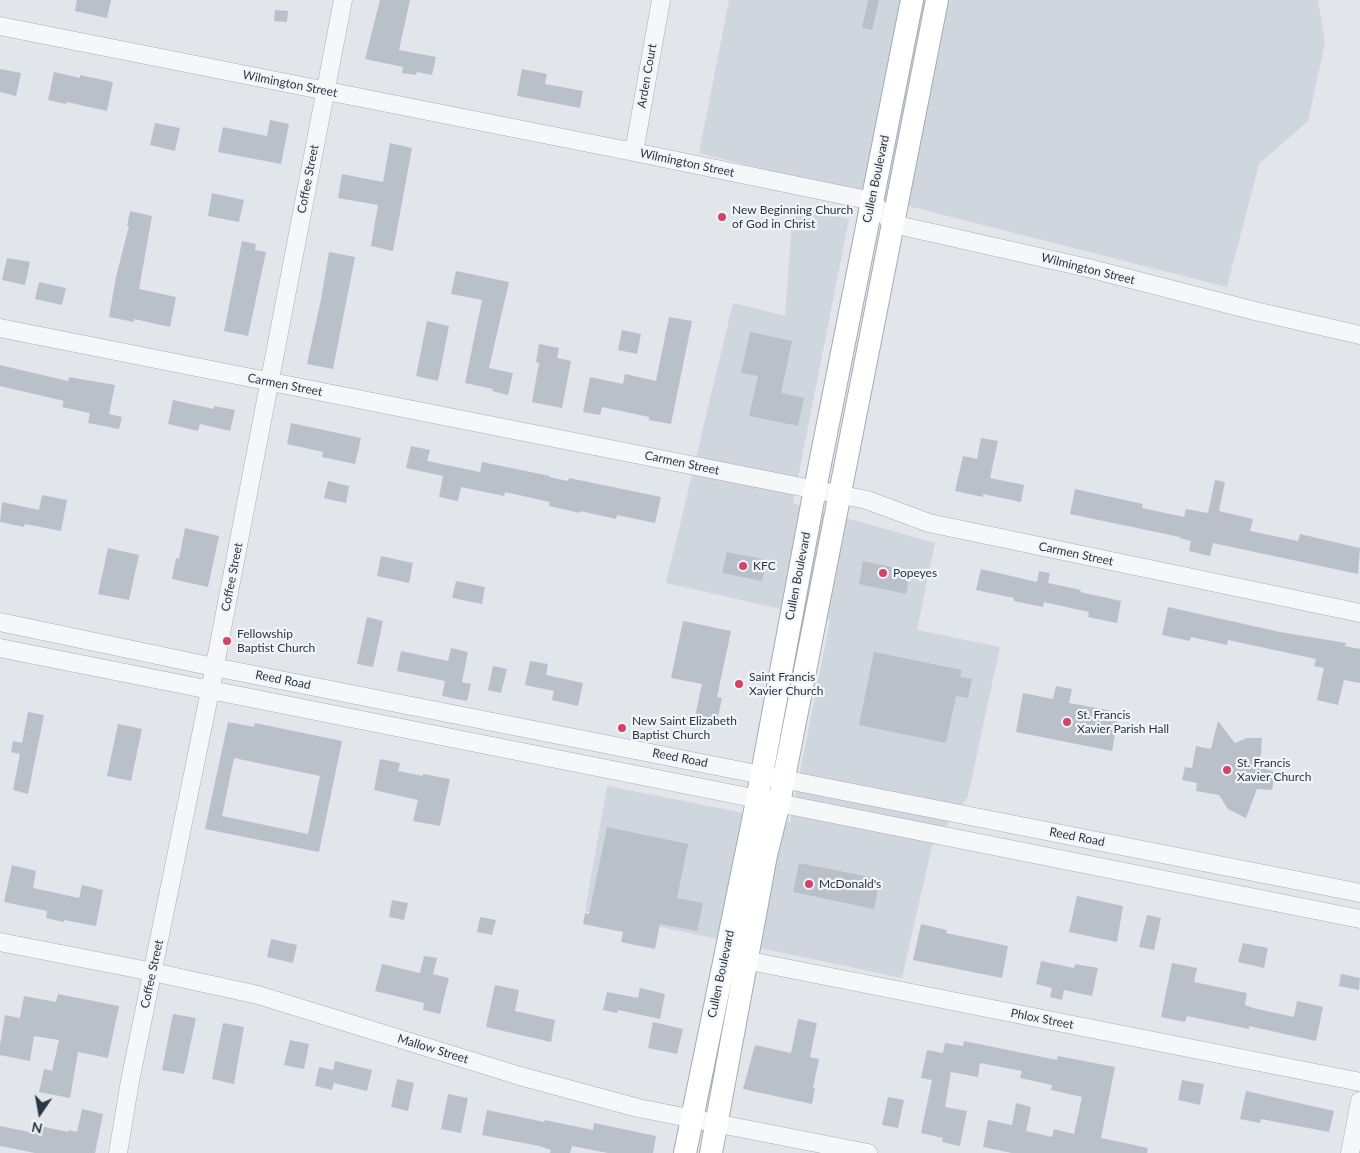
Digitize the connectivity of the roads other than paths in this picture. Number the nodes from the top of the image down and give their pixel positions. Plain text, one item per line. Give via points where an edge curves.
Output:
1 (342, 0) edge
2 (661, 0) edge
3 (912, 1) edge
4 (936, 3) edge
5 (0, 26) edge
6 (324, 91) junction
7 (634, 152) junction
8 (872, 201) junction
9 (893, 224) junction
10 (0, 328) edge
11 (1360, 335) edge
12 (270, 382) junction
13 (815, 489) junction
14 (839, 494) junction
15 (1360, 613) edge
16 (0, 622) edge
17 (0, 648) edge
18 (214, 667) junction
19 (210, 690) junction
20 (540, 731) junction
21 (534, 754) junction
22 (761, 774) junction
23 (784, 779) junction
24 (757, 798) junction
25 (779, 803) junction
26 (1005, 823) junction
27 (1000, 846) junction
28 (1202, 862) junction
29 (1198, 886) junction
30 (1360, 893) edge
31 (1360, 919) edge
32 (0, 942) edge
33 (724, 956) junction
34 (746, 961) junction
35 (153, 972) junction
36 (1360, 1082) edge
37 (1360, 1101) edge
38 (691, 1118) junction
39 (717, 1123) junction
40 (118, 1153) edge
41 (685, 1153) edge
42 (711, 1153) edge
43 (868, 1153) edge
44 (1350, 1153) edge

1 - 6 street, Coffee Street
2 - 7 street, Arden Court
3 - 4 main road
3 - 8 main road, Cullen Boulevard
4 - 9 main road, Cullen Boulevard
5 - 6 street, Wilmington Street
6 - 7 street, Wilmington Street
6 - 12 street, Coffee Street
7 - 8 street, Wilmington Street
8 - 9 street
8 - 13 main road, Cullen Boulevard
9 - 11 street, Wilmington Street
9 - 14 main road, Cullen Boulevard
10 - 12 street, Carmen Street
12 - 13 street, Carmen Street
12 - 18 street, Coffee Street
13 - 14 street, Carmen Street
13 - 22 main road, Cullen Boulevard
14 - 15 street, Carmen Street via 867,500 929,523
14 - 23 main road, Cullen Boulevard
16 - 18 street, Reed Road
17 - 19 street, Reed Road
18 - 19 street, Coffee Street
18 - 20 street, Reed Road
19 - 21 street, Reed Road
19 - 35 street, Coffee Street
20 - 21 street
20 - 22 street, Reed Road
21 - 24 street, Reed Road
22 - 23 street, Reed Road
22 - 24 main road, Cullen Boulevard
23 - 25 main road, Cullen Boulevard
23 - 26 street, Reed Road
24 - 25 street, Reed Road
24 - 33 main road, Cullen Boulevard
25 - 27 street, Reed Road
25 - 34 main road, Cullen Boulevard
26 - 27 street
26 - 28 street, Reed Road
27 - 29 street, Reed Road
28 - 29 street
28 - 30 street, Reed Road
29 - 31 street, Reed Road
32 - 35 street, Mallow Street
33 - 34 street, Phlox Street
33 - 38 main road, Cullen Boulevard
34 - 36 street, Phlox Street
34 - 39 main road, Cullen Boulevard
35 - 38 street, Mallow Street via 258,995 520,1076 638,1108
35 - 40 street, Coffee Street
37 - 44 street
38 - 39 street, Mallow Street
38 - 41 main road, Cullen Boulevard
39 - 42 main road, Cullen Boulevard
39 - 43 street, Mallow Street

